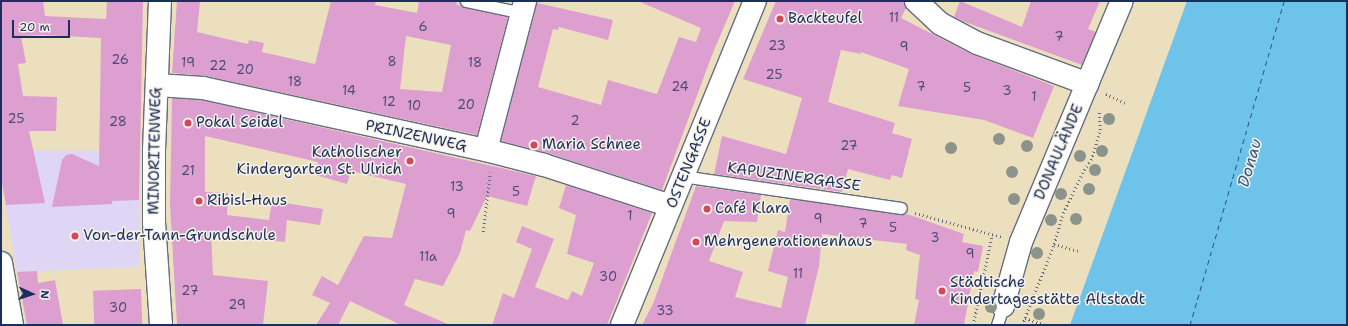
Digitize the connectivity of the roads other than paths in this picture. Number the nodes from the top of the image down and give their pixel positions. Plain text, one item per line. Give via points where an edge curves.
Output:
1 (160, 1) edge
2 (466, 1) edge
3 (755, 1) edge
4 (916, 1) edge
5 (1122, 1) edge
6 (524, 7) edge
7 (1088, 84) junction
8 (157, 85) junction
9 (490, 151) junction
10 (682, 176) junction
11 (671, 206) junction
12 (901, 208) road end
13 (1, 263) edge
14 (1000, 315) edge
15 (12, 325) edge
16 (161, 325) edge
17 (622, 325) edge

1 - 8 street, MINORITENWEG
2 - 6 lane
3 - 10 street, OSTENGASSE
4 - 7 street via 941,24 977,43
5 - 7 street, DONAULÄNDE
6 - 9 street
7 - 14 street, DONAULÄNDE via 1021,242
8 - 9 street, PRINZENWEG via 203,88
8 - 16 street, MINORITENWEG via 154,222
9 - 11 street, PRINZENWEG via 544,165
10 - 11 street, OSTENGASSE
10 - 12 lane, KAPUZINERGASSE
11 - 17 street, OSTENGASSE
13 - 15 street

